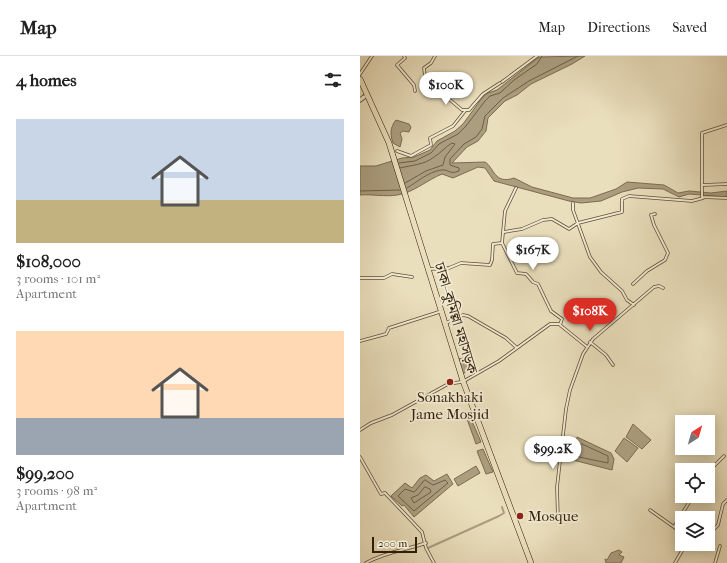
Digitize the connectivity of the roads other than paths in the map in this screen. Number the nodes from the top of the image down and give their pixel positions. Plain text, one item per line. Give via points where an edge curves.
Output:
1 (372, 56) edge
2 (404, 56) edge
3 (434, 56) edge
4 (531, 56) edge
5 (537, 56) edge
6 (535, 59) junction
7 (360, 74) edge
8 (360, 80) edge
9 (360, 86) edge
10 (415, 91) dead end
11 (362, 98) edge
12 (465, 111) junction
13 (727, 126) edge
14 (394, 153) junction
15 (727, 184) edge
16 (703, 185) junction
17 (516, 188) dead end
18 (702, 197) junction
19 (727, 198) edge
20 (408, 202) junction
21 (573, 203) dead end
22 (655, 214) dead end
23 (578, 223) junction
24 (504, 232) junction
25 (502, 243) junction
26 (428, 269) junction
27 (412, 277) dead end
28 (360, 278) edge
29 (633, 284) dead end
30 (663, 288) dead end
31 (634, 305) junction
32 (439, 312) junction
33 (445, 323) junction
34 (560, 324) junction
35 (360, 341) edge
36 (590, 342) junction
37 (586, 346) junction
38 (517, 348) junction
39 (613, 365) dead end
40 (462, 382) junction
41 (360, 430) edge
42 (724, 456) dead end
43 (360, 457) edge
44 (715, 465) edge
45 (727, 500) edge
46 (689, 503) edge
47 (650, 510) dead end
48 (558, 520) dead end
49 (674, 527) joint
50 (715, 528) edge
51 (426, 543) junction
52 (720, 546) dead end
53 (682, 551) edge
54 (366, 563) edge
55 (434, 563) edge
56 (530, 563) edge
57 (675, 563) edge
58 (715, 563) edge

1 - 7 street
2 - 10 street via 405,58 397,65 414,85
3 - 12 street via 431,63 424,68 426,76 432,84 438,82 443,85 454,105
4 - 6 street
5 - 6 street
6 - 12 street via 483,94 470,110
8 - 14 highway, ঢাকা–কুমিল্লা মহাসড়ক
9 - 11 highway, ঢাকা–কুমিল্লা মহাসড়ক
11 - 14 highway, ঢাকা–কুমিল্লা মহাসড়ক
12 - 14 street via 453,126 430,138 431,145 427,148 411,156
13 - 16 street via 702,133
14 - 20 highway, ঢাকা–কুমিল্লা মহাসড়ক
15 - 16 street
16 - 18 street
17 - 24 street via 505,211
18 - 19 street
18 - 23 street via 692,201 629,196 622,199 622,212
20 - 26 highway, ঢাকা–কুমিল্লা মহাসড়ক
20 - 32 highway, ঢাকা–কুমিল্লা মহাসড়ক
21 - 23 street
22 - 29 street via 651,214 654,225 668,253 665,260
23 - 24 street via 569,229 552,218 522,229
23 - 31 street via 590,258
24 - 25 street
25 - 26 street via 493,244 490,264 461,263 449,268
25 - 34 street via 517,273 526,274 538,284 551,311 562,319
26 - 33 highway, ঢাকা–কুমিল্লা মহাসড়ক
27 - 28 street via 392,274 384,278
30 - 31 street via 654,287
31 - 36 street
32 - 35 street via 389,328 386,334
32 - 40 highway, ঢাকা–কুমিল্লা মহাসড়ক
33 - 38 street via 463,315 468,316 506,338
33 - 40 highway, ঢাকা–কুমিল্লা মহাসড়ক
34 - 37 street
34 - 38 street via 550,324
36 - 37 street
36 - 39 street via 606,355
37 - 48 street via 566,409 557,487
38 - 40 street via 479,374
40 - 41 street via 448,384
40 - 56 highway, ঢাকা–কুমিল্লা মহাসড়ক
42 - 44 street
43 - 51 street via 381,494 385,493 412,521 422,532
45 - 50 street via 723,504
46 - 49 street
47 - 49 street
51 - 54 street via 398,549
51 - 55 street
52 - 58 street
53 - 57 street

